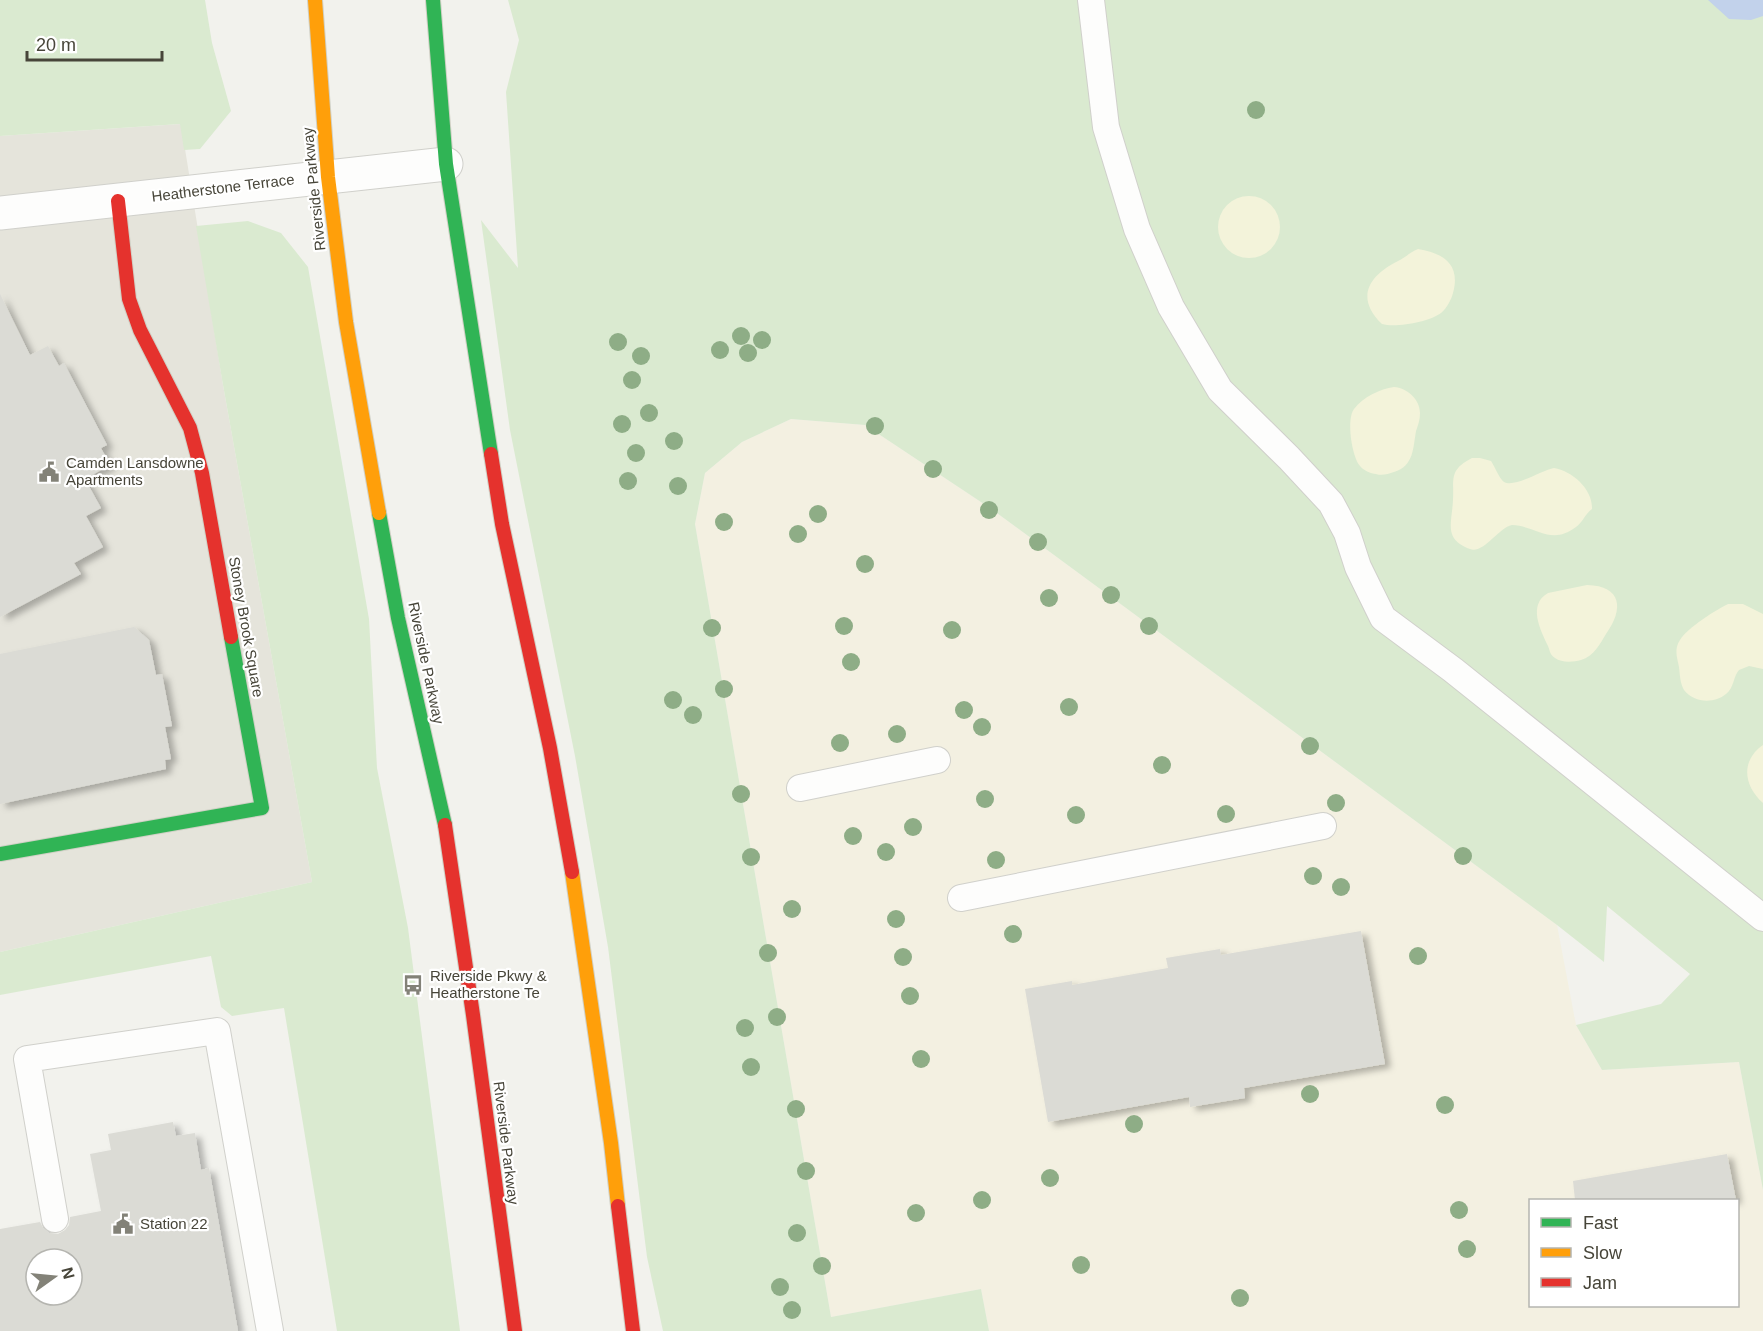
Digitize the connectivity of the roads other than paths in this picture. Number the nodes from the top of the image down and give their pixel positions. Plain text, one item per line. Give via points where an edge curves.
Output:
1 (315, 0) edge
2 (433, 0) edge
3 (1091, 0) edge
4 (446, 164) junction
5 (328, 177) junction
6 (118, 201) junction
7 (0, 213) edge
8 (937, 760) dead end
9 (800, 788) dead end
10 (1323, 826) dead end
11 (0, 854) edge
12 (961, 898) dead end
13 (1763, 918) edge
14 (55, 1219) dead end
15 (270, 1331) edge
16 (515, 1331) edge
17 (633, 1331) edge

1 - 5 main road, Riverside Parkway
2 - 4 main road
3 - 13 lane via 1107,127 1137,229 1171,307 1220,390 1331,503 1383,618
4 - 5 street, Heatherstone Terrace
4 - 17 main road via 502,524 550,748 579,913
5 - 6 street, Heatherstone Terrace
5 - 16 main road, Riverside Parkway via 346,322 398,618 444,818
6 - 7 street, Heatherstone Terrace
6 - 11 main road, Stoney Brook Square via 129,299 140,330 190,428 202,473 262,808
8 - 9 lane
10 - 12 lane
14 - 15 lane via 27,1059 217,1031

